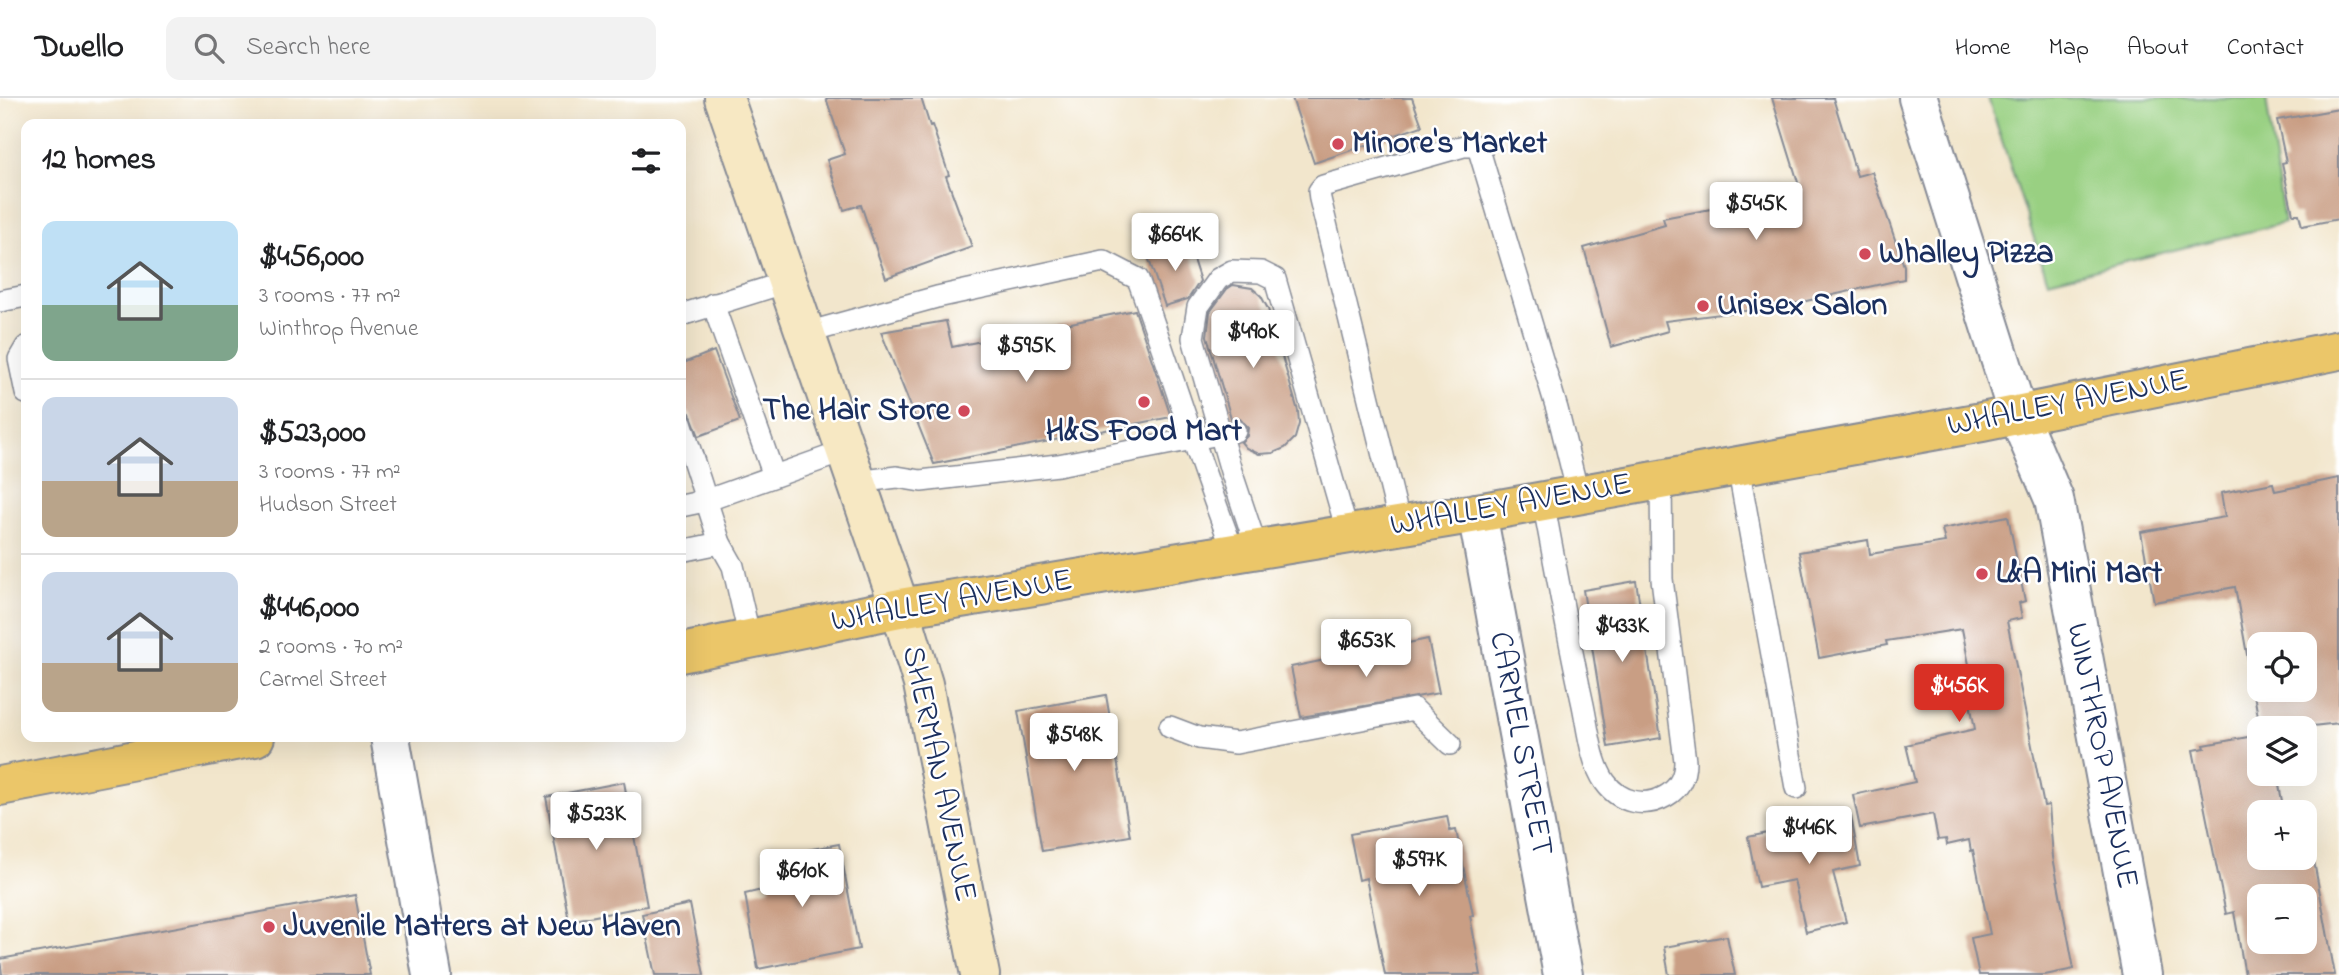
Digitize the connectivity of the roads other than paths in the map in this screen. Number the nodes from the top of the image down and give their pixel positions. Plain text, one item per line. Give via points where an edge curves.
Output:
1 (724, 98) edge
2 (1919, 98) edge
3 (787, 282) junction
4 (21, 297) edge
5 (0, 301) edge
6 (713, 304) junction
7 (686, 313) edge
8 (806, 333) junction
9 (2339, 351) edge
10 (2018, 415) junction
11 (1227, 433) junction
12 (1192, 439) junction
13 (686, 444) edge
14 (851, 466) junction
15 (1738, 466) junction
16 (774, 475) junction
17 (1661, 480) junction
18 (1560, 497) junction
19 (705, 501) junction
20 (686, 505) edge
21 (1477, 513) junction
22 (1400, 525) junction
23 (1348, 534) junction
24 (720, 543) junction
25 (686, 550) edge
26 (1246, 551) junction
27 (900, 608) junction
28 (750, 639) junction
29 (686, 652) edge
30 (1170, 727) dead end
31 (229, 742) edge
32 (391, 742) edge
33 (1450, 744) dead end
34 (0, 786) edge
35 (1796, 789) dead end
36 (432, 975) edge
37 (980, 975) edge
38 (1563, 975) edge
39 (2142, 975) edge

1 - 3 main road, SHERMAN AVENUE
2 - 10 street, WINTHROP AVENUE
3 - 6 lane
3 - 8 main road, SHERMAN AVENUE
4 - 5 lane
6 - 7 lane
6 - 16 lane
8 - 12 lane via 937,297 1102,261 1138,279
8 - 14 main road, SHERMAN AVENUE
9 - 10 main road, WHALLEY AVENUE
10 - 15 main road, WHALLEY AVENUE
10 - 39 street, WINTHROP AVENUE via 2054,499
11 - 12 lane
11 - 23 lane via 1194,338 1199,328 1198,307 1218,279 1232,271 1261,272 1275,279 1275,307 1305,414
11 - 26 lane
12 - 14 lane via 1058,465 921,481
12 - 26 lane via 1204,475
13 - 19 lane
14 - 16 lane
14 - 27 main road, SHERMAN AVENUE
15 - 17 main road, WHALLEY AVENUE
15 - 35 lane
16 - 19 lane
17 - 18 main road, WHALLEY AVENUE
17 - 18 lane via 1662,579 1685,776 1672,793 1654,803 1622,796 1606,783 1598,768 1578,685
18 - 21 main road, WHALLEY AVENUE
18 - 22 lane via 1557,409 1479,150 1464,146 1323,186 1320,191
19 - 20 lane
19 - 24 lane
21 - 22 main road, WHALLEY AVENUE
21 - 38 street, CARMEL STREET
22 - 23 main road, WHALLEY AVENUE
23 - 26 main road, WHALLEY AVENUE
24 - 25 lane
24 - 28 lane via 733,566
26 - 27 main road, WHALLEY AVENUE
27 - 28 main road, WHALLEY AVENUE
27 - 37 main road, SHERMAN AVENUE via 923,684
28 - 29 main road, WHALLEY AVENUE
30 - 33 lane via 1199,738 1236,743 1415,709
31 - 34 main road
32 - 36 street

